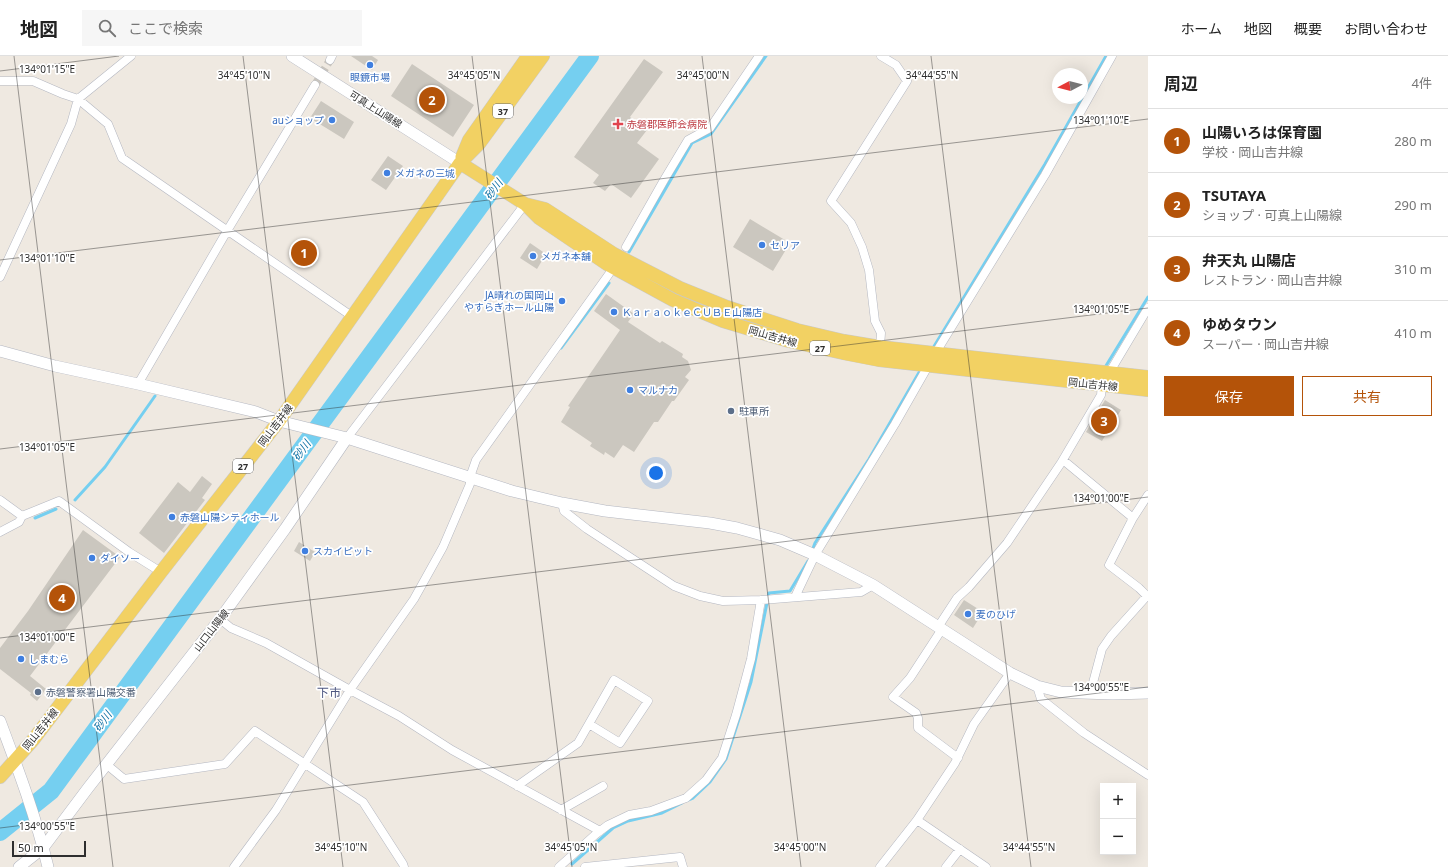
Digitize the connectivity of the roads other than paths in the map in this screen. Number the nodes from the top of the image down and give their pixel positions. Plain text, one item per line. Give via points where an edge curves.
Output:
1 (131, 56) edge
2 (292, 56) edge
3 (528, 56) edge
4 (543, 56) edge
5 (759, 56) edge
6 (881, 56) edge
7 (1112, 56) edge
8 (0, 81) edge
9 (315, 85) tunnel mouth
10 (78, 99) junction
11 (460, 163) junction
12 (526, 204) junction
13 (227, 232) junction
14 (626, 247) dead end
15 (609, 274) dead end
16 (0, 277) edge
17 (1148, 308) edge
18 (352, 317) junction
19 (880, 347) junction
20 (0, 351) edge
21 (932, 360) junction
22 (1109, 373) junction
23 (1148, 378) edge
24 (138, 384) junction
25 (1102, 385) junction
26 (1148, 390) edge
27 (279, 421) junction
28 (341, 437) junction
29 (1063, 460) junction
30 (470, 476) junction
31 (1148, 495) edge
32 (0, 500) edge
33 (562, 503) junction
34 (22, 516) junction
35 (1133, 518) junction
36 (0, 532) edge
37 (815, 555) junction
38 (161, 572) junction
39 (873, 585) junction
40 (795, 597) junction
41 (761, 600) junction
42 (220, 619) junction
43 (940, 628) junction
44 (1010, 673) junction
45 (1037, 686) junction
46 (350, 690) junction
47 (1148, 693) edge
48 (1090, 694) junction
49 (0, 721) edge
50 (589, 724) junction
51 (958, 758) junction
52 (14, 760) junction
53 (304, 763) junction
54 (106, 764) junction
55 (1148, 775) edge
56 (0, 777) edge
57 (517, 786) junction
58 (603, 786) dead end
59 (561, 810) junction
60 (917, 820) junction
61 (600, 831) junction
62 (41, 843) junction
63 (960, 849) junction
64 (19, 867) edge
65 (48, 867) edge
66 (234, 867) edge
67 (404, 867) edge
68 (554, 867) edge
69 (560, 867) edge
70 (585, 867) edge
71 (683, 867) edge
72 (880, 867) edge
73 (946, 867) edge
74 (986, 867) edge

1 - 10 street
2 - 11 street, 可真上山陽線
3 - 11 main road, 37 via 469,140
4 - 11 main road, 37 via 479,144
5 - 14 street via 710,128 688,140
6 - 19 street via 896,65 907,81 830,201 851,223 862,247 869,270 875,321 881,333
7 - 21 street via 1045,175
8 - 10 street via 33,80
9 - 13 street
10 - 13 street via 108,124 122,158
10 - 16 street via 71,124
11 - 12 main road, 岡山吉井線 / 27
11 - 18 main road, 岡山吉井線 / 27
12 - 19 main road, 岡山吉井線 / 27 via 545,209 614,254 713,302 797,330
12 - 21 main road, 岡山吉井線 / 27 via 539,218 607,264 673,300 723,321 789,341 879,360
12 - 28 street
13 - 18 street
13 - 24 street
15 - 30 street via 476,460
17 - 22 street
18 - 27 main road, 岡山吉井線 / 27
19 - 21 main road, 岡山吉井線 / 27
20 - 24 street
21 - 22 main road, 岡山吉井線 / 27
21 - 25 main road, 岡山吉井線 / 27
21 - 37 street
22 - 23 main road, 岡山吉井線 / 27
22 - 25 street
24 - 27 street via 256,412
25 - 26 main road, 岡山吉井線 / 27
25 - 29 street via 1101,395
27 - 28 street
27 - 38 main road, 岡山吉井線 / 27
28 - 30 street
28 - 42 street, 山口山陽線 via 289,524
29 - 35 street
29 - 43 street via 1007,543 957,598
30 - 33 street via 512,491
30 - 46 street via 470,484 443,547 414,599
31 - 35 street
32 - 34 street
33 - 37 street via 737,528 780,540
33 - 41 street via 564,511 587,529 674,586 723,601
34 - 36 street via 19,522
34 - 38 street via 59,501
35 - 48 street via 1109,565 1147,596 1102,649
37 - 39 street
37 - 40 street
38 - 52 main road, 岡山吉井線 / 27 via 33,740
39 - 40 street via 861,592
39 - 43 street
40 - 41 street
41 - 61 street via 751,659 722,758 706,780 686,798 651,811 629,815
42 - 46 street via 231,628 266,643
42 - 54 street, 山口山陽線
43 - 44 street
43 - 51 street via 910,678 894,698 916,713 918,728
44 - 45 street
44 - 51 street via 974,724
45 - 48 street via 1061,692
45 - 55 street via 1042,699 1084,733
46 - 53 street
46 - 57 street
47 - 48 street
49 - 52 street
50 - 50 street via 614,680 648,701 620,743
50 - 57 street via 578,743
51 - 60 street
52 - 56 main road, 岡山吉井線 / 27
52 - 62 street
53 - 54 street via 255,731 224,764 124,779
53 - 66 street via 276,810
53 - 67 street via 363,802
54 - 62 street, 山口山陽線
57 - 59 street
58 - 59 street
59 - 61 street
60 - 63 street
60 - 72 street
61 - 69 street
62 - 64 street, 山口山陽線
62 - 65 street
63 - 73 street
63 - 74 street
68 - 69 street
70 - 71 street via 680,858

